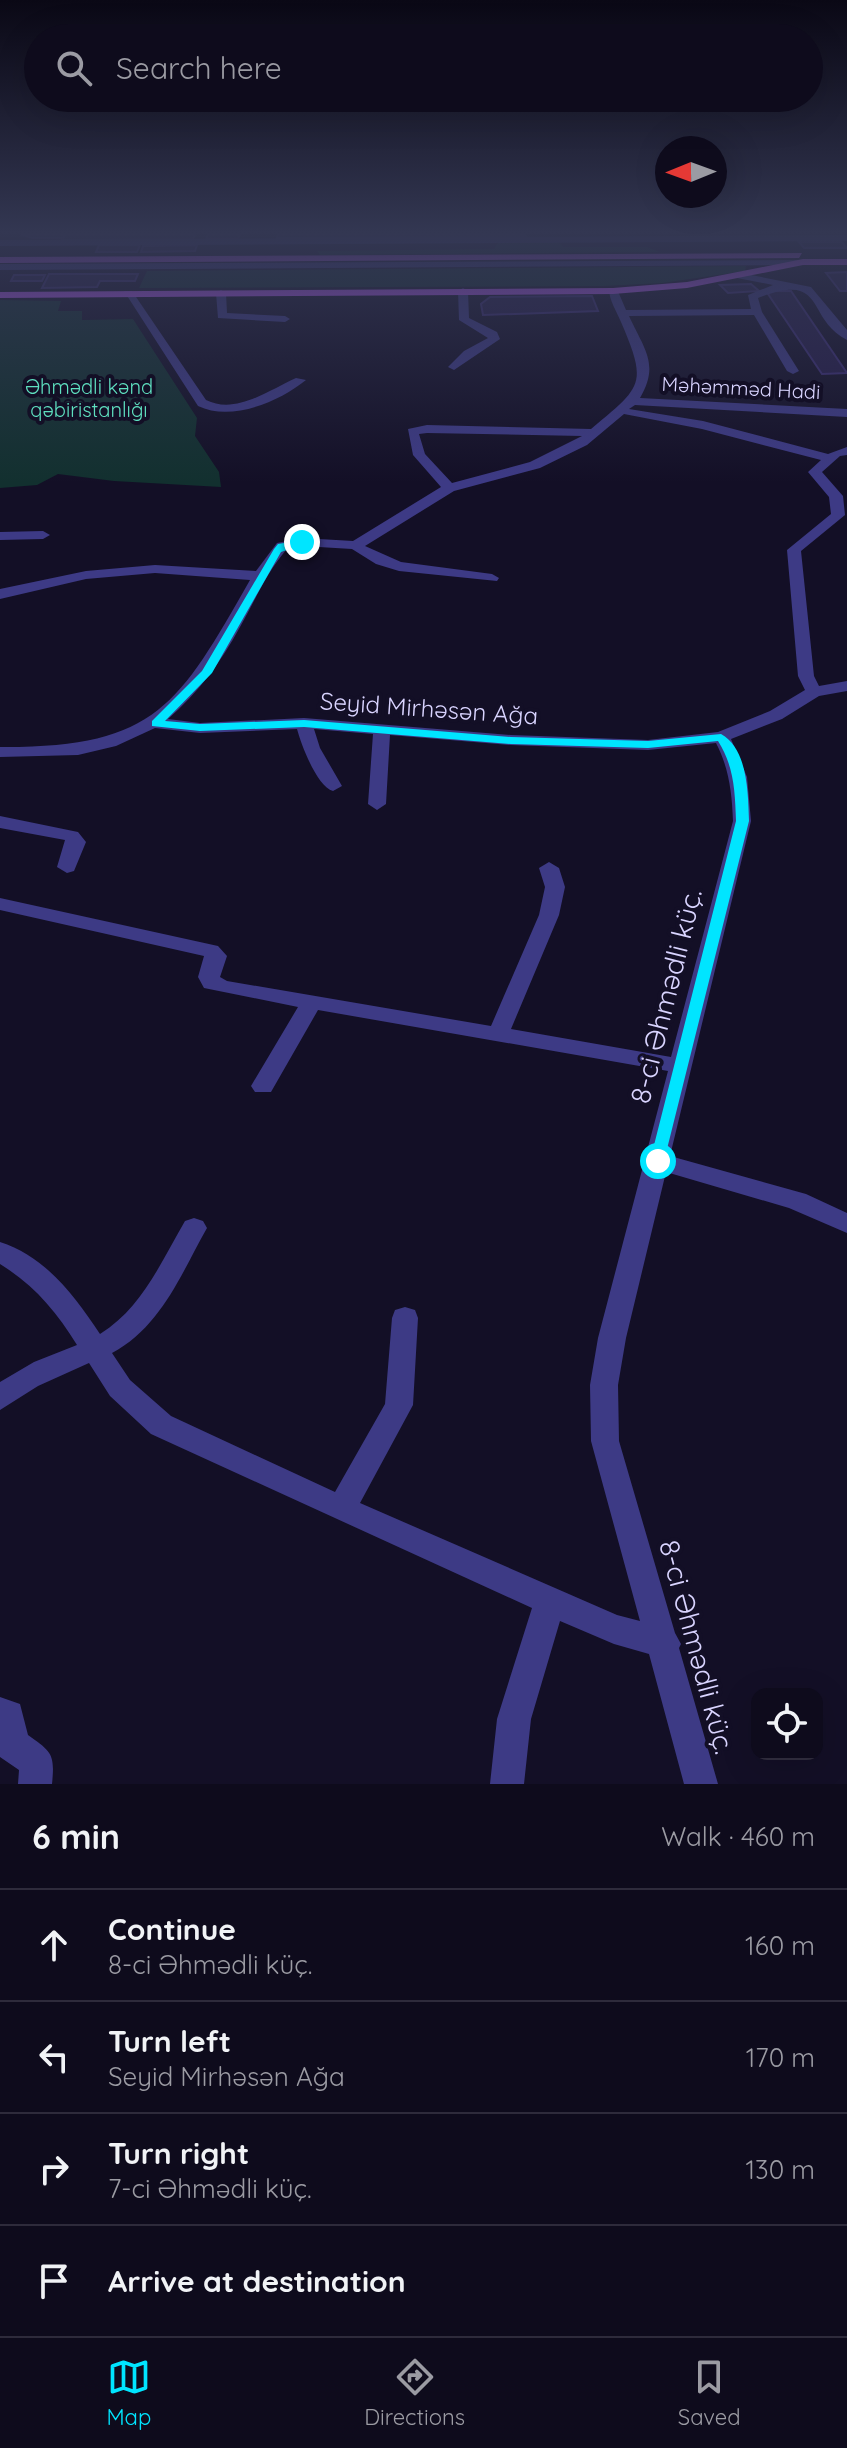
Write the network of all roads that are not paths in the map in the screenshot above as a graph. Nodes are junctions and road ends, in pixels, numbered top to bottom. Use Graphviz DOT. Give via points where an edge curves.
graph roads {
  1 [pos="144,317"];
  2 [pos="248,317"];
  3 [pos="464,317"];
  4 [pos="623,317"];
  5 [pos="760,317"];
  6 [pos="832,317"];
  7 [pos="285,319"];
  8 [pos="847,337"];
  9 [pos="454,367"];
  10 [pos="793,371"];
  11 [pos="300,380"];
  12 [pos="626,406"];
  13 [pos="847,413"];
  14 [pos="594,433"];
  15 [pos="847,451"];
  16 [pos="830,458"];
  17 [pos="449,488"];
  18 [pos="43,535"];
  19 [pos="0,536"];
  20 [pos="356,545"];
  21 [pos="262,576"];
  22 [pos="492,578"];
  23 [pos="0,594"];
  24 [pos="847,686"];
  25 [pos="814,692"];
  26 [pos="156,723"];
  27 [pos="304,723"];
  28 [pos="382,730"];
  29 [pos="721,737"];
  30 [pos="0,752"];
  31 [pos="333,786"];
  32 [pos="377,804"];
  33 [pos="0,822"];
  34 [pos="67,867"];
  35 [pos="549,868"];
  36 [pos="0,904"];
  37 [pos="312,1002"];
  38 [pos="498,1034"];
  39 [pos="682,1066"];
  40 [pos="263,1086"];
  41 [pos="658,1161"];
  42 [pos="847,1224"];
  43 [pos="194,1228"];
  44 [pos="0,1252"];
  45 [pos="405,1318"];
  46 [pos="93,1348"];
  47 [pos="0,1398"];
  48 [pos="341,1509"];
  49 [pos="550,1601"];
  50 [pos="665,1644"];
  51 [pos="0,1713"];
  52 [pos="35,1784"];
  53 [pos="507,1784"];
  54 [pos="701,1784"];
  1 -- 11 [label="street" via="210,409 232,409"];
  2 -- 7 [label="street"];
  3 -- 9 [label="street" via="494,339"];
  4 -- 12 [label="street" via="643,360 645,379"];
  5 -- 10 [label="street"];
  6 -- 8 [label="street"];
  12 -- 13 [label="street, Məhəmməd Hadi"];
  12 -- 14 [label="street"];
  12 -- 16 [label="street"];
  14 -- 17 [label="street" via="535,465"];
  14 -- 17 [label="street" via="412,432 419,455"];
  15 -- 16 [label="street"];
  16 -- 25 [label="street" via="815,472 836,496 838,515 794,550 806,676"];
  17 -- 20 [label="street"];
  18 -- 19 [label="street"];
  20 -- 21 [label="street" via="282,546"];
  20 -- 22 [label="street" via="363,555 412,568"];
  21 -- 23 [label="street" via="155,569 86,575"];
  21 -- 26 [label="street" via="206,673"];
  24 -- 25 [label="street, Seyid Mirhəsən Ağa"];
  25 -- 29 [label="street, Seyid Mirhəsən Ağa" via="776,715"];
  26 -- 27 [label="street, Seyid Mirhəsən Ağa" via="200,728"];
  26 -- 30 [label="street, Seyid Mirhəsən Ağa" via="84,746"];
  27 -- 28 [label="street, Seyid Mirhəsən Ağa"];
  27 -- 31 [label="street" via="311,748"];
  28 -- 29 [label="street, Seyid Mirhəsən Ağa" via="619,744"];
  28 -- 32 [label="street"];
  29 -- 39 [label="street, 8-ci Əhmədli küç." via="741,783 742,821"];
  33 -- 34 [label="street" via="71,836 76,842"];
  35 -- 38 [label="street" via="555,887 549,915"];
  36 -- 37 [label="street" via="211,951 216,956 212,983"];
  37 -- 38 [label="street"];
  37 -- 40 [label="street"];
  38 -- 39 [label="street"];
  39 -- 41 [label="street, 8-ci Əhmədli küç."];
  41 -- 42 [label="street" via="797,1201"];
  41 -- 50 [label="street, 8-ci Əhmədli küç." via="604,1385 605,1441"];
  43 -- 46 [label="street" via="145,1314 119,1336"];
  44 -- 46 [label="street" via="36,1273 68,1308"];
  45 -- 48 [label="street" via="399,1405"];
  46 -- 47 [label="street" via="53,1363"];
  46 -- 48 [label="street" via="120,1388 161,1425"];
  48 -- 49 [label="street"];
  49 -- 50 [label="street"];
  49 -- 53 [label="street" via="514,1719"];
  50 -- 54 [label="street, 8-ci Əhmədli küç."];
  51 -- 52 [label="street" via="8,1716 12,1745 37,1762"];
}
